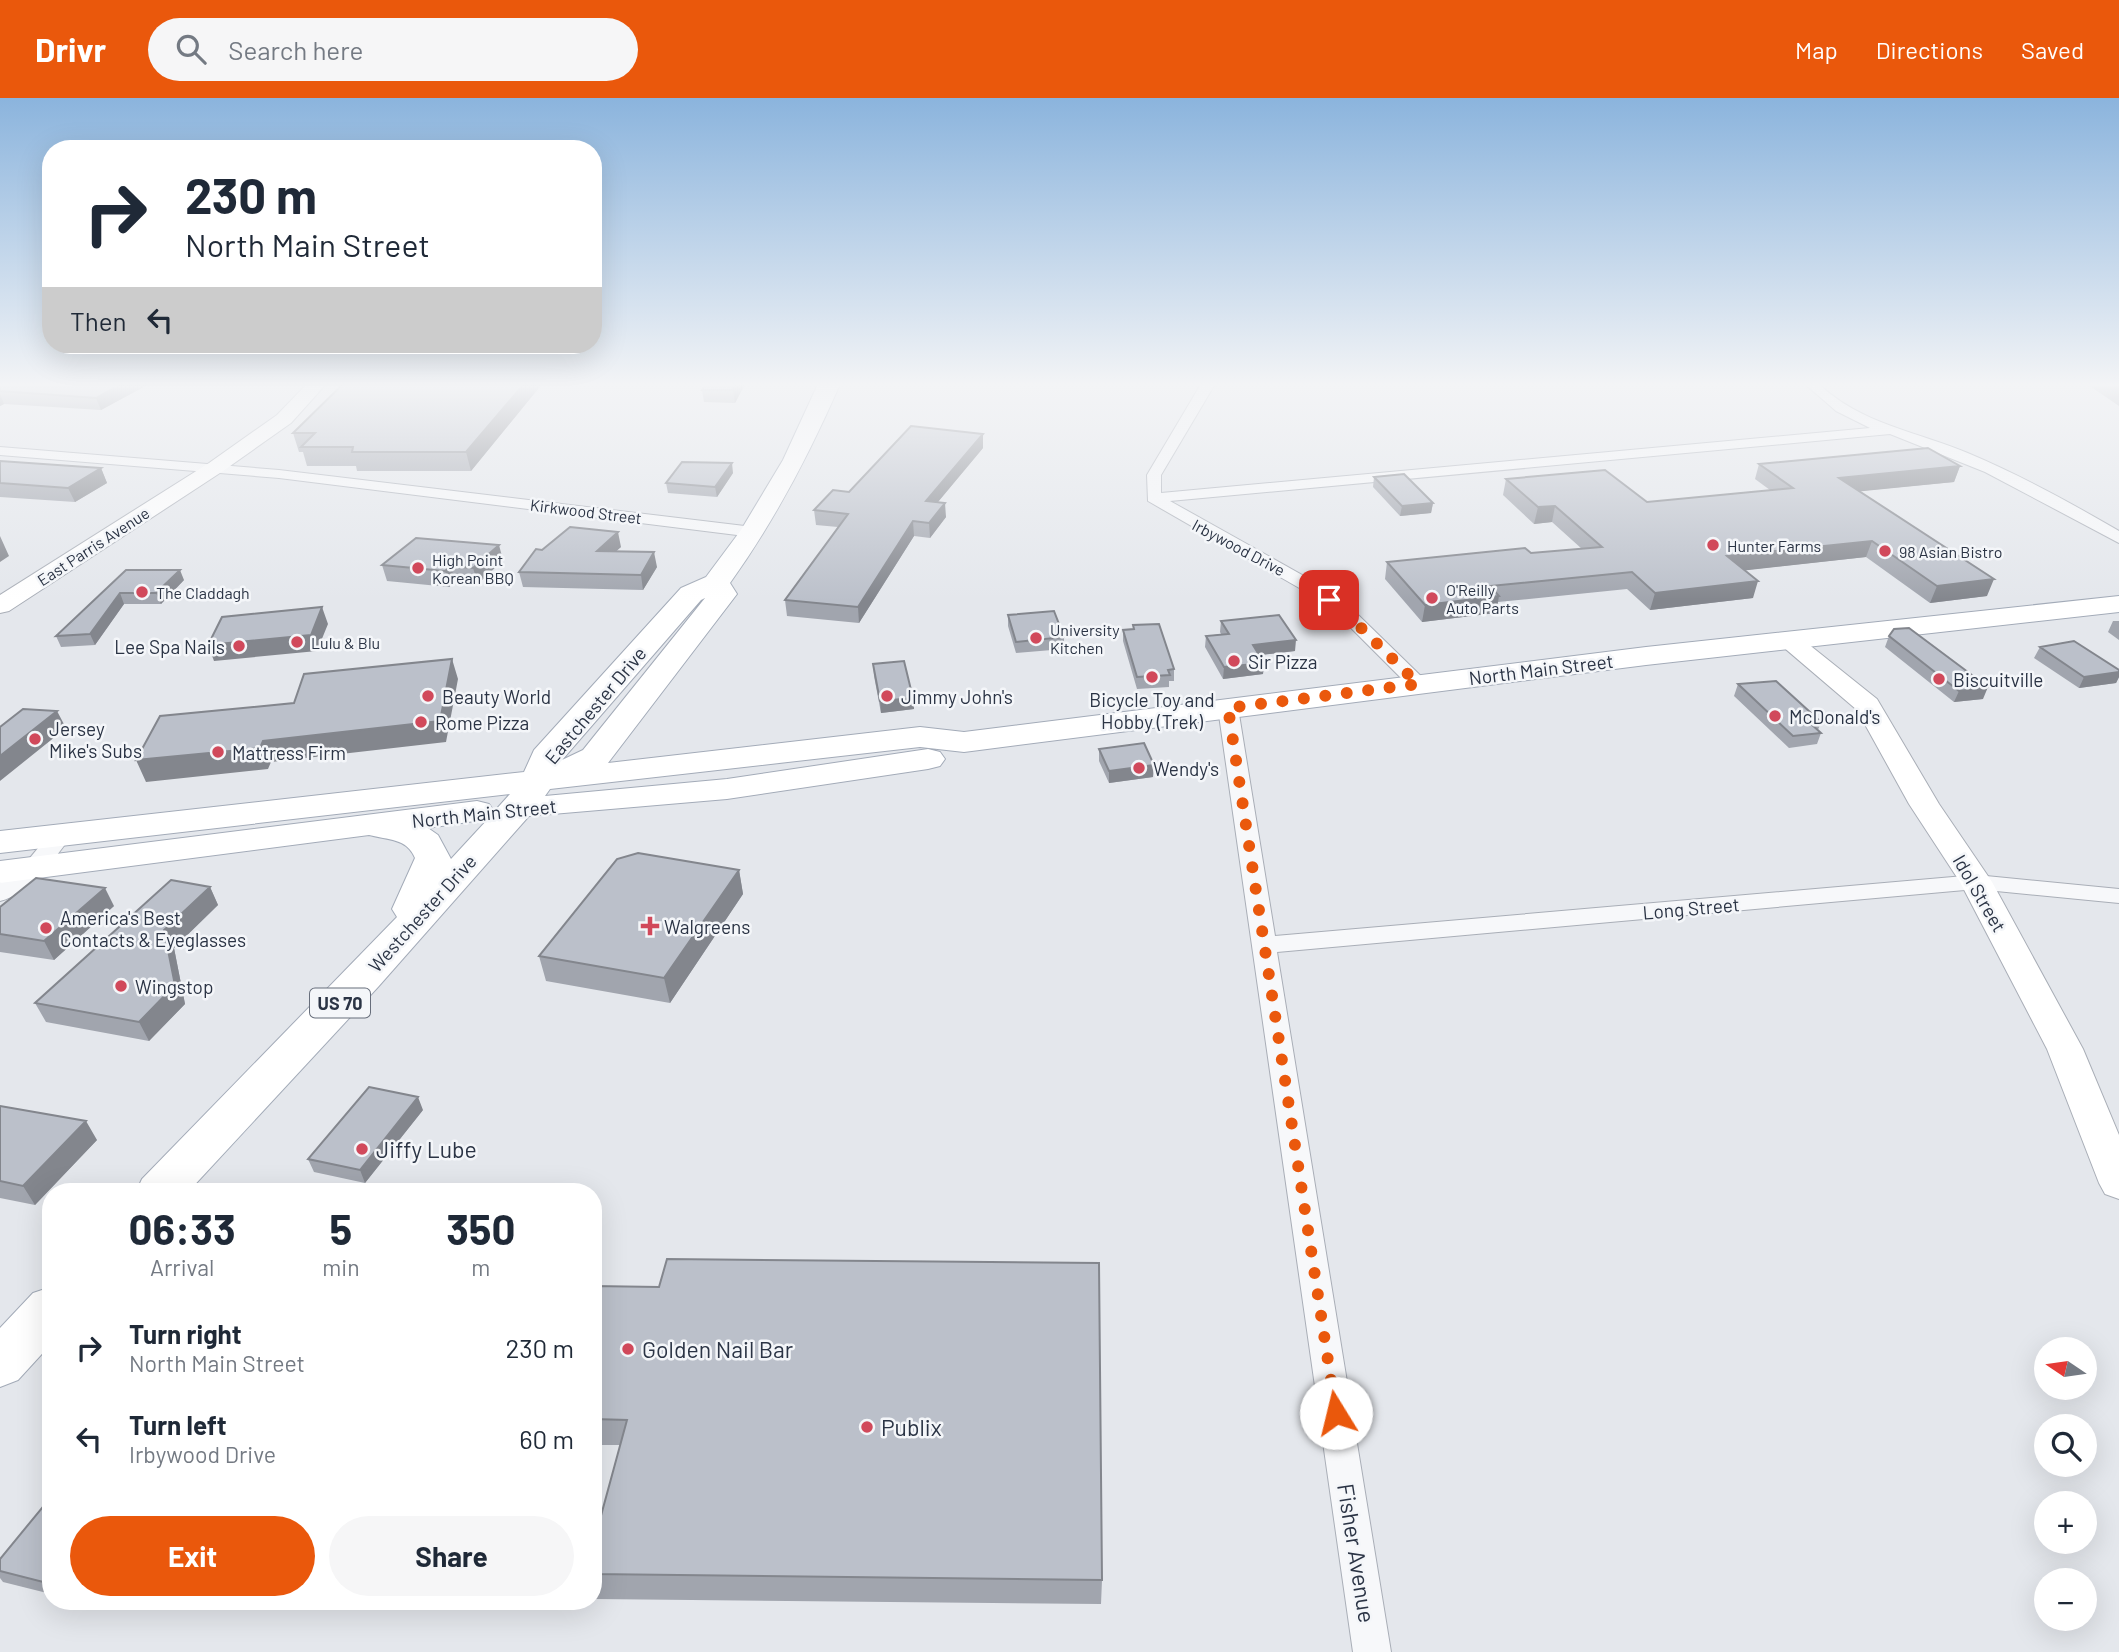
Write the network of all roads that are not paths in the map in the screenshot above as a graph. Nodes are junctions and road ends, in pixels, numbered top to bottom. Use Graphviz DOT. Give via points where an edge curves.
graph roads {
  1 [pos="75,457"];
  2 [pos="231,457"];
  3 [pos="797,457"];
  4 [pos="1165,457"];
  5 [pos="1603,457"];
  6 [pos="1962,457"];
  7 [pos="216,467"];
  8 [pos="1153,498"];
  9 [pos="753,532"];
  10 [pos="2119,538"];
  11 [pos="716,583"];
  12 [pos="2119,604"];
  13 [pos="0,606"];
  14 [pos="1788,640"];
  15 [pos="655,682"];
  16 [pos="1418,684"];
  17 [pos="1228,708"];
  18 [pos="964,742"];
  19 [pos="714,761"];
  20 [pos="526,796"];
  21 [pos="353,827"];
  22 [pos="60,836"];
  23 [pos="0,842"];
  24 [pos="16,870"];
  25 [pos="1976,882"];
  26 [pos="0,894"];
  27 [pos="2119,896"];
  28 [pos="1264,945"];
  29 [pos="364,978"];
  30 [pos="168,1183"];
  31 [pos="2119,1183"];
  32 [pos="42,1318"];
  33 [pos="0,1364"];
  34 [pos="1372,1652"];
  1 -- 7 [label="street, Kirkwood Street"];
  2 -- 7 [label="street, East Parris Avenue"];
  3 -- 9 [label="main road, Eastchester Drive / US 70"];
  4 -- 8 [label="street" via="1154,475"];
  5 -- 8 [label="street"];
  6 -- 10 [label="street"];
  7 -- 9 [label="street, Kirkwood Street"];
  7 -- 13 [label="street, East Parris Avenue"];
  8 -- 16 [label="street, Irbywood Drive" via="1314,589 1344,611"];
  9 -- 11 [label="main road, Eastchester Drive / US 70"];
  11 -- 15 [label="main road, Eastchester Drive / US 70" via="723,594"];
  11 -- 20 [label="main road, Eastchester Drive / US 70" via="691,594 649,641 546,757"];
  12 -- 14 [label="main road, North Main Street"];
  14 -- 16 [label="main road, North Main Street"];
  14 -- 25 [label="street, Idol Street" via="1867,705"];
  15 -- 19 [label="main road" via="658,690 629,726 632,735 657,753"];
  15 -- 20 [label="main road, Eastchester Drive / US 70" via="595,757"];
  16 -- 17 [label="main road, North Main Street"];
  17 -- 18 [label="main road, North Main Street"];
  17 -- 28 [label="street, Fisher Avenue"];
  18 -- 19 [label="main road, North Main Street" via="920,737"];
  18 -- 20 [label="main road, North Main Street" via="922,762 655,798"];
  19 -- 20 [label="main road, North Main Street"];
  20 -- 21 [label="main road, North Main Street"];
  20 -- 22 [label="main road, North Main Street" via="382,797"];
  20 -- 29 [label="main road, Westchester Drive / US 70"];
  21 -- 24 [label="main road, North Main Street"];
  21 -- 29 [label="main road" via="416,835 428,842 433,858 413,905"];
  22 -- 23 [label="main road, North Main Street"];
  22 -- 24 [label="street"];
  24 -- 26 [label="street"];
  25 -- 27 [label="street, Long Street"];
  25 -- 28 [label="street, Long Street"];
  25 -- 31 [label="street, Idol Street" via="2065,1049"];
  28 -- 34 [label="street, Fisher Avenue"];
  29 -- 30 [label="main road, Westchester Drive / US 70"];
  32 -- 33 [label="main road"];
}
